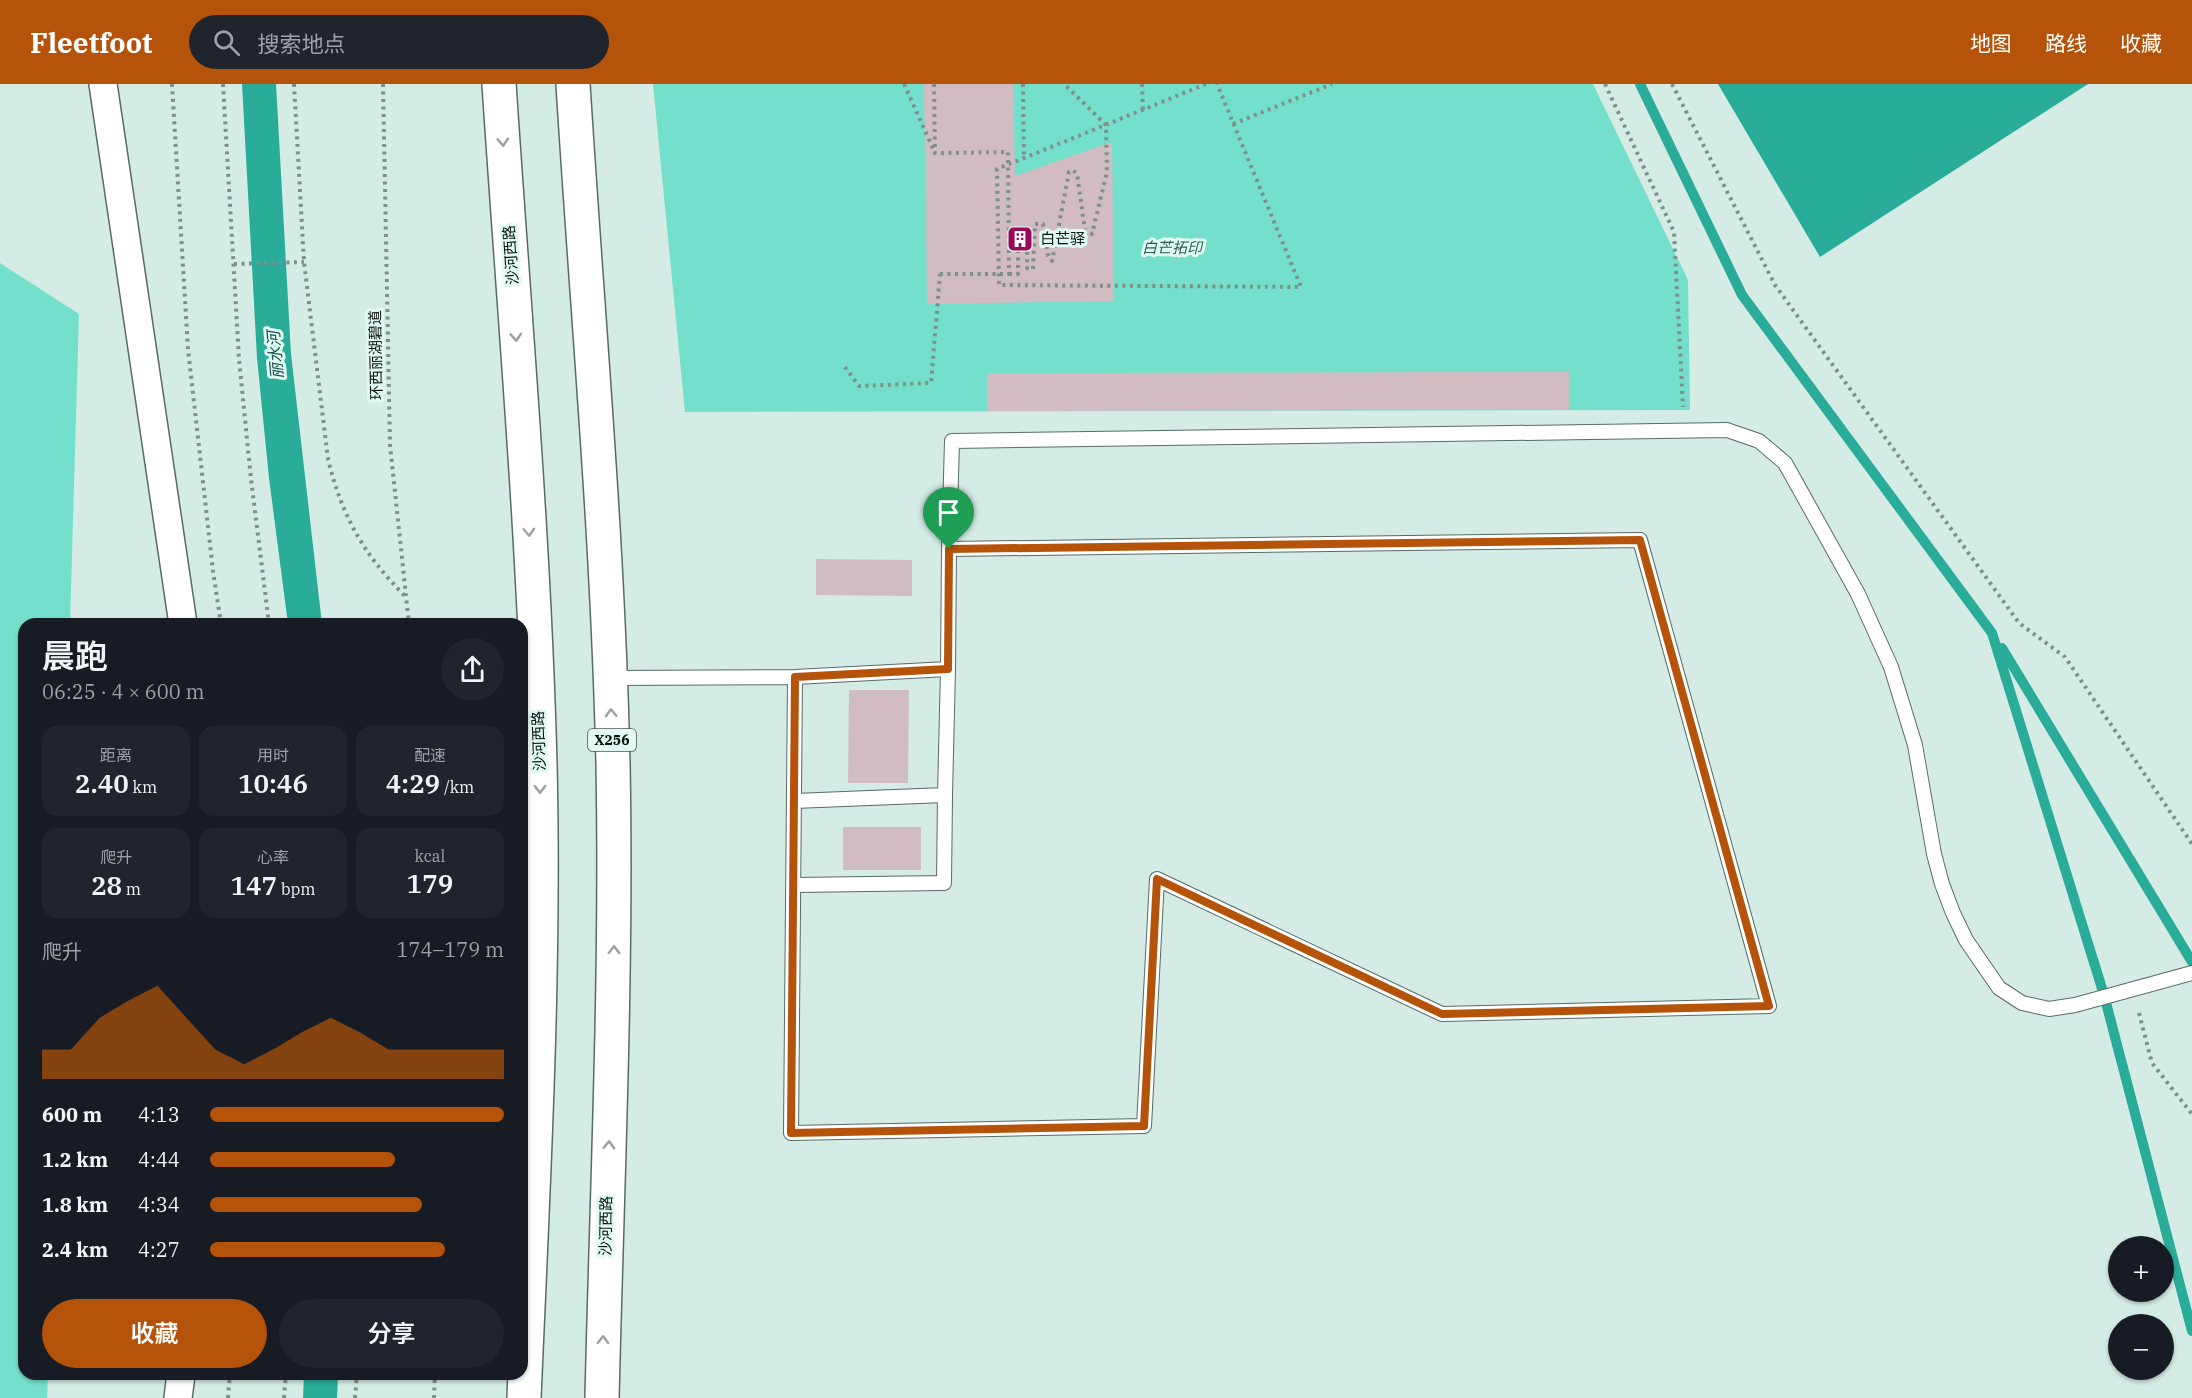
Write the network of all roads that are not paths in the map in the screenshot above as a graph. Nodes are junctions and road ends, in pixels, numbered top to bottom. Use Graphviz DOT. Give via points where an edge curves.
graph roads {
  1 [pos="103,84"];
  2 [pos="499,84"];
  3 [pos="573,84"];
  4 [pos="949,549"];
  5 [pos="182,618"];
  6 [pos="948,669"];
  7 [pos="795,677"];
  8 [pos="609,678"];
  9 [pos="945,795"];
  10 [pos="794,801"];
  11 [pos="794,885"];
  12 [pos="2190,973"];
  13 [pos="528,1301"];
  14 [pos="180,1380"];
  15 [pos="525,1380"];
  16 [pos="178,1398"];
  17 [pos="524,1398"];
  18 [pos="602,1398"];
  1 -- 5 [label="street"];
  2 -- 13 [label="main road, 沙河西路, one-way" via="540,762 540,1009"];
  3 -- 8 [label="main road, 沙河西路 / X256"];
  4 -- 6 [label="lane"];
  4 -- 11 [label="lane" via="1640,540 1769,1006 1442,1014 1157,879 1144,1126 791,1133"];
  4 -- 12 [label="lane" via="952,441 1727,430 1759,441 1785,463 1858,594 1891,667 1915,745 1942,884 1966,940 1999,988 2022,1003 2049,1008 2075,1005"];
  6 -- 7 [label="lane"];
  6 -- 9 [label="lane"];
  7 -- 8 [label="lane"];
  7 -- 10 [label="lane"];
  18 -- 8 [label="main road, 沙河西路 / X256, one-way" via="613,988"];
  9 -- 10 [label="lane"];
  9 -- 11 [label="lane" via="944,883"];
  10 -- 11 [label="lane"];
  14 -- 16 [label="street"];
  15 -- 17 [label="main road, 沙河西路, one-way"];
}
